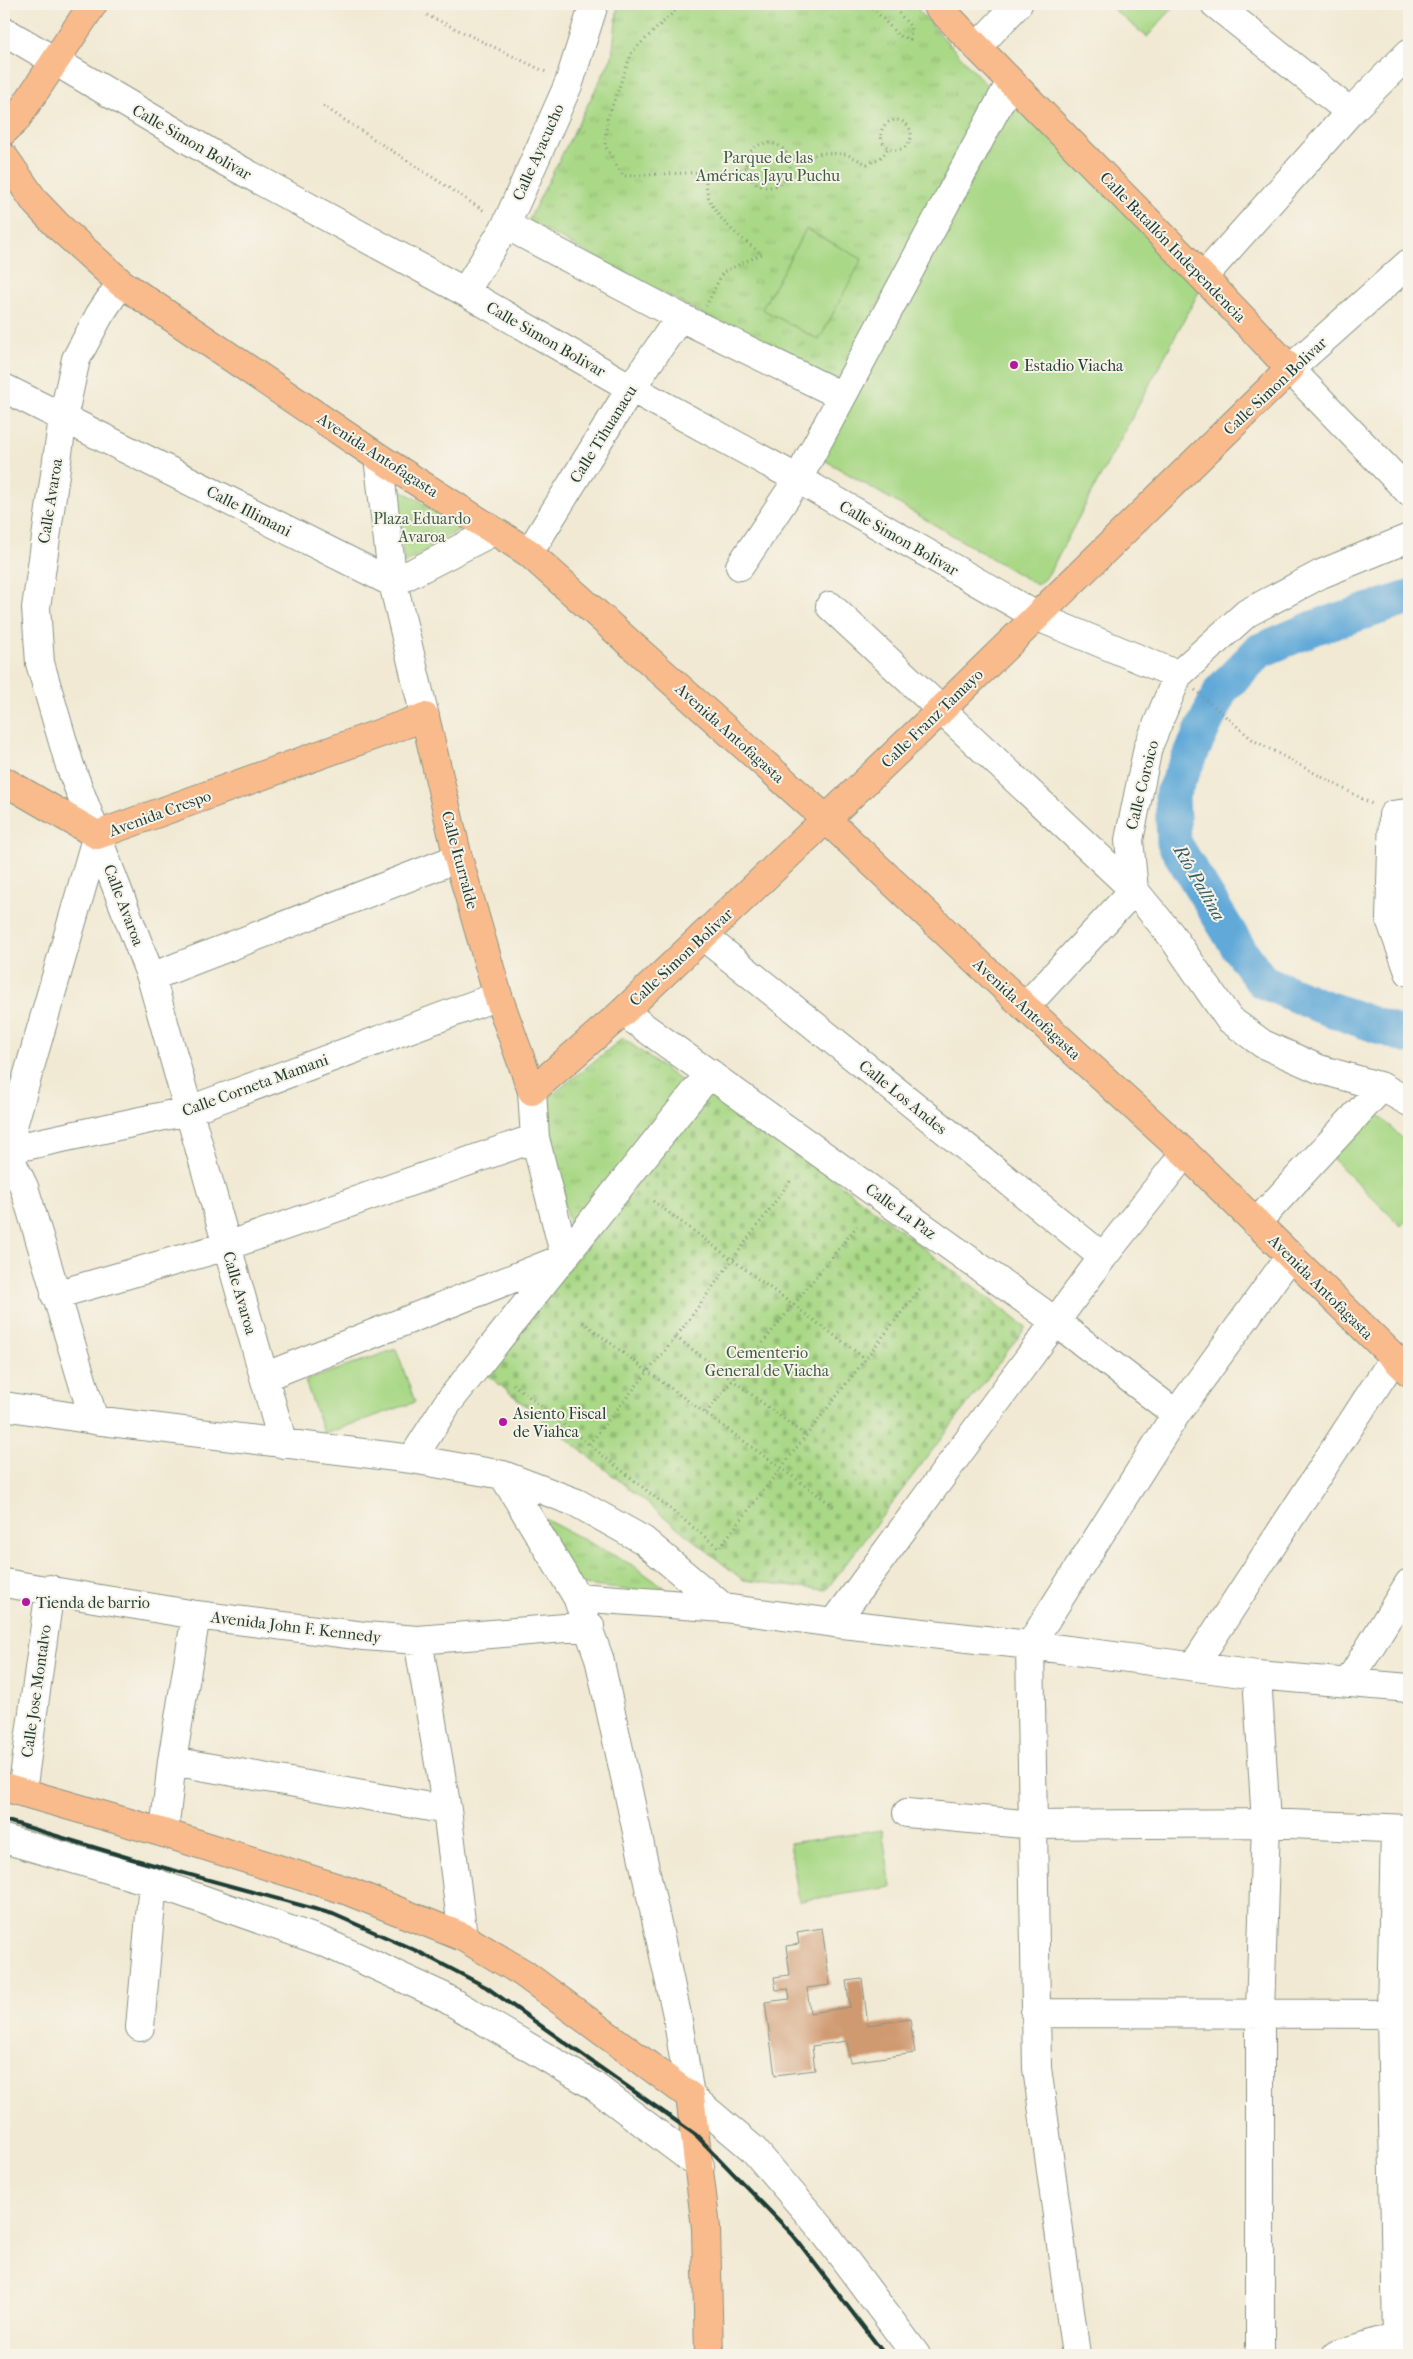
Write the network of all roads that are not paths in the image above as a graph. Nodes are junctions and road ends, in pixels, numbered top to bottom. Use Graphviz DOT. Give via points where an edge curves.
graph roads {
  1 [pos="93,4"];
  2 [pos="594,4"];
  3 [pos="936,4"];
  4 [pos="1018,4"];
  5 [pos="1215,4"];
  6 [pos="4,32"];
  7 [pos="977,47"];
  8 [pos="1409,52"];
  9 [pos="54,61"];
  10 [pos="1010,83"];
  11 [pos="1350,112"];
  12 [pos="4,131"];
  13 [pos="4,157"];
  14 [pos="506,225"];
  15 [pos="1409,264"];
  16 [pos="1204,276"];
  17 [pos="121,283"];
  18 [pos="465,292"];
  19 [pos="688,321"];
  20 [pos="1290,369"];
  21 [pos="4,388"];
  22 [pos="631,388"];
  23 [pos="842,396"];
  24 [pos="63,418"];
  25 [pos="378,457"];
  26 [pos="798,479"];
  27 [pos="1409,492"];
  28 [pos="494,531"];
  29 [pos="1409,538"];
  30 [pos="529,553"];
  31 [pos="740,566"];
  32 [pos="393,583"];
  33 [pos="830,606"];
  34 [pos="1038,618"];
  35 [pos="1186,683"];
  36 [pos="942,709"];
  37 [pos="425,717"];
  38 [pos="4,780"];
  39 [pos="1401,814"];
  40 [pos="826,819"];
  41 [pos="97,835"];
  42 [pos="458,858"];
  43 [pos="1134,890"];
  44 [pos="704,936"];
  45 [pos="1409,972"];
  46 [pos="151,977"];
  47 [pos="498,996"];
  48 [pos="1025,1008"];
  49 [pos="623,1012"];
  50 [pos="710,1073"];
  51 [pos="1382,1087"];
  52 [pos="532,1092"];
  53 [pos="1409,1102"];
  54 [pos="187,1111"];
  55 [pos="535,1138"];
  56 [pos="1185,1153"];
  57 [pos="5,1154"];
  58 [pos="1256,1223"];
  59 [pos="227,1246"];
  60 [pos="1291,1255"];
  61 [pos="566,1257"];
  62 [pos="1102,1257"];
  63 [pos="55,1295"];
  64 [pos="1056,1322"];
  65 [pos="1402,1365"];
  66 [pos="264,1377"];
  67 [pos="4,1406"];
  68 [pos="1176,1414"];
  69 [pos="94,1420"];
  70 [pos="283,1444"];
  71 [pos="412,1459"];
  72 [pos="503,1475"];
  73 [pos="4,1583"];
  74 [pos="1409,1583"];
  75 [pos="50,1589"];
  76 [pos="577,1597"];
  77 [pos="724,1608"];
  78 [pos="196,1615"];
  79 [pos="834,1623"];
  80 [pos="590,1626"];
  81 [pos="418,1640"];
  82 [pos="1030,1645"];
  83 [pos="1194,1667"];
  84 [pos="1257,1675"];
  85 [pos="1348,1683"];
  86 [pos="1409,1688"];
  87 [pos="172,1761"];
  88 [pos="13,1790"];
  89 [pos="447,1810"];
  90 [pos="907,1813"];
  91 [pos="1266,1823"];
  92 [pos="1032,1825"];
  93 [pos="1402,1829"];
  94 [pos="164,1834"];
  95 [pos="4,1839"];
  96 [pos="153,1882"];
  97 [pos="463,1937"];
  98 [pos="1035,2013"];
  99 [pos="1260,2013"];
  100 [pos="1400,2014"];
  101 [pos="140,2027"];
  102 [pos="690,2096"];
  103 [pos="700,2166"];
  104 [pos="1403,2336"];
  105 [pos="709,2355"];
  106 [pos="916,2355"];
  107 [pos="1076,2355"];
  108 [pos="1260,2355"];
  109 [pos="1336,2355"];
  1 -- 9 [label="main road"];
  2 -- 14 [label="street, Calle Ayacucho" via="568,83"];
  3 -- 7 [label="main road, Calle Batallón Independencia"];
  4 -- 7 [label="street"];
  5 -- 11 [label="street"];
  6 -- 9 [label="street, Calle Simon Bolivar"];
  7 -- 10 [label="main road, Calle Batallón Independencia"];
  8 -- 11 [label="street"];
  9 -- 12 [label="main road" via="15,121"];
  9 -- 18 [label="street, Calle Simon Bolivar" via="226,162"];
  10 -- 16 [label="main road, Calle Batallón Independencia"];
  10 -- 23 [label="street"];
  11 -- 16 [label="street"];
  13 -- 17 [label="main road, Avenida Antofagasta" via="36,203"];
  14 -- 18 [label="street, Calle Ayacucho"];
  14 -- 19 [label="street"];
  15 -- 20 [label="street, Calle Simon Bolivar"];
  16 -- 20 [label="main road, Calle Batallón Independencia"];
  17 -- 24 [label="street, Calle Avaroa" via="76,359"];
  17 -- 25 [label="main road, Avenida Antofagasta"];
  18 -- 22 [label="street, Calle Simon Bolivar"];
  19 -- 22 [label="street, Calle Tihuanacu"];
  19 -- 23 [label="street"];
  20 -- 27 [label="street, Calle Batallón Independencia"];
  20 -- 34 [label="main road, Calle Simon Bolivar"];
  21 -- 24 [label="street, Calle Illimani"];
  22 -- 26 [label="street, Calle Simon Bolivar"];
  22 -- 30 [label="street, Calle Tihuanacu"];
  23 -- 26 [label="street"];
  24 -- 32 [label="street, Calle Illimani"];
  24 -- 41 [label="street, Calle Avaroa" via="36,608 39,654 70,766"];
  25 -- 28 [label="main road, Avenida Antofagasta"];
  25 -- 32 [label="street, Calle Iturralde"];
  26 -- 31 [label="street"];
  26 -- 34 [label="street, Calle Simon Bolivar"];
  28 -- 30 [label="main road, Avenida Antofagasta"];
  28 -- 32 [label="street"];
  29 -- 35 [label="street, Calle Coroico" via="1321,574 1247,613"];
  30 -- 40 [label="main road, Avenida Antofagasta"];
  32 -- 37 [label="street, Calle Iturralde"];
  33 -- 36 [label="street"];
  34 -- 35 [label="street, Calle Simon Bolivar"];
  34 -- 36 [label="main road, Calle Franz Tamayo"];
  35 -- 43 [label="street, Calle Coroico" via="1148,747 1129,840"];
  36 -- 40 [label="main road, Calle Franz Tamayo"];
  36 -- 43 [label="street"];
  37 -- 41 [label="main road, Avenida Crespo"];
  37 -- 42 [label="main road, Calle Iturralde"];
  38 -- 41 [label="main road"];
  39 -- 45 [label="street" via="1390,919"];
  40 -- 44 [label="main road, Calle Simon Bolivar"];
  40 -- 48 [label="main road, Avenida Antofagasta"];
  41 -- 46 [label="street, Calle Avaroa"];
  41 -- 57 [label="street, Avenida Crespo"];
  42 -- 46 [label="street"];
  42 -- 47 [label="main road, Calle Iturralde"];
  43 -- 48 [label="street"];
  43 -- 51 [label="street" via="1171,935 1229,1019 1263,1044 1319,1069"];
  44 -- 49 [label="main road, Calle Simon Bolivar"];
  44 -- 62 [label="street, Calle Los Andes"];
  46 -- 54 [label="street, Calle Avaroa"];
  47 -- 52 [label="main road, Calle Iturralde"];
  47 -- 54 [label="street, Calle Corneta Mamani"];
  48 -- 56 [label="main road, Avenida Antofagasta"];
  49 -- 50 [label="street, Calle La Paz"];
  49 -- 52 [label="main road, Calle Simon Bolivar"];
  50 -- 61 [label="street"];
  50 -- 64 [label="street, Calle La Paz"];
  51 -- 53 [label="street"];
  51 -- 58 [label="street"];
  52 -- 55 [label="street, Calle Iturralde"];
  54 -- 57 [label="street, Calle Corneta Mamani"];
  54 -- 59 [label="street, Calle Avaroa"];
  55 -- 59 [label="street"];
  55 -- 61 [label="street, Calle Iturralde"];
  56 -- 58 [label="main road, Avenida Antofagasta"];
  56 -- 62 [label="street"];
  57 -- 63 [label="street" via="24,1187"];
  58 -- 60 [label="main road, Avenida Antofagasta"];
  59 -- 63 [label="street"];
  59 -- 66 [label="street, Calle Avaroa"];
  60 -- 65 [label="main road, Avenida Antofagasta"];
  60 -- 68 [label="street"];
  61 -- 66 [label="street"];
  61 -- 71 [label="street" via="448,1404"];
  62 -- 64 [label="street"];
  63 -- 69 [label="street"];
  64 -- 68 [label="street, Calle La Paz"];
  64 -- 79 [label="street"];
  65 -- 83 [label="street"];
  66 -- 70 [label="street, Calle Avaroa"];
  67 -- 69 [label="street"];
  68 -- 82 [label="street"];
  69 -- 70 [label="street"];
  70 -- 71 [label="street"];
  71 -- 72 [label="street"];
  72 -- 76 [label="street"];
  72 -- 77 [label="street" via="577,1503 643,1540"];
  73 -- 75 [label="street, Avenida John F. Kennedy"];
  74 -- 85 [label="street"];
  75 -- 78 [label="street, Avenida John F. Kennedy"];
  75 -- 88 [label="street, Calle Jose Montalvo"];
  76 -- 77 [label="street"];
  76 -- 80 [label="street"];
  77 -- 79 [label="street"];
  78 -- 81 [label="street, Avenida John F. Kennedy"];
  78 -- 87 [label="street"];
  79 -- 82 [label="street"];
  80 -- 81 [label="street, Avenida John F. Kennedy"];
  80 -- 102 [label="street" via="677,2015"];
  81 -- 89 [label="street"];
  82 -- 83 [label="street"];
  82 -- 92 [label="street"];
  83 -- 84 [label="street"];
  84 -- 85 [label="street"];
  84 -- 91 [label="street"];
  85 -- 86 [label="street"];
  87 -- 89 [label="street"];
  87 -- 94 [label="street"];
  88 -- 94 [label="main road"];
  89 -- 97 [label="street"];
  90 -- 92 [label="street"];
  91 -- 92 [label="street"];
  91 -- 93 [label="street"];
  91 -- 99 [label="street"];
  92 -- 98 [label="street"];
  93 -- 100 [label="street"];
  94 -- 97 [label="main road" via="348,1891"];
  95 -- 96 [label="street"];
  96 -- 101 [label="street"];
  96 -- 103 [label="street" via="324,1942 442,1996 593,2085"];
  97 -- 102 [label="main road" via="523,1973"];
  98 -- 99 [label="street"];
  98 -- 107 [label="street" via="1037,2068"];
  99 -- 100 [label="street"];
  99 -- 108 [label="street"];
  100 -- 104 [label="street"];
  102 -- 103 [label="main road"];
  102 -- 106 [label="street" via="759,2156 821,2228"];
  103 -- 105 [label="main road" via="706,2228"];
  104 -- 109 [label="street"];
}
